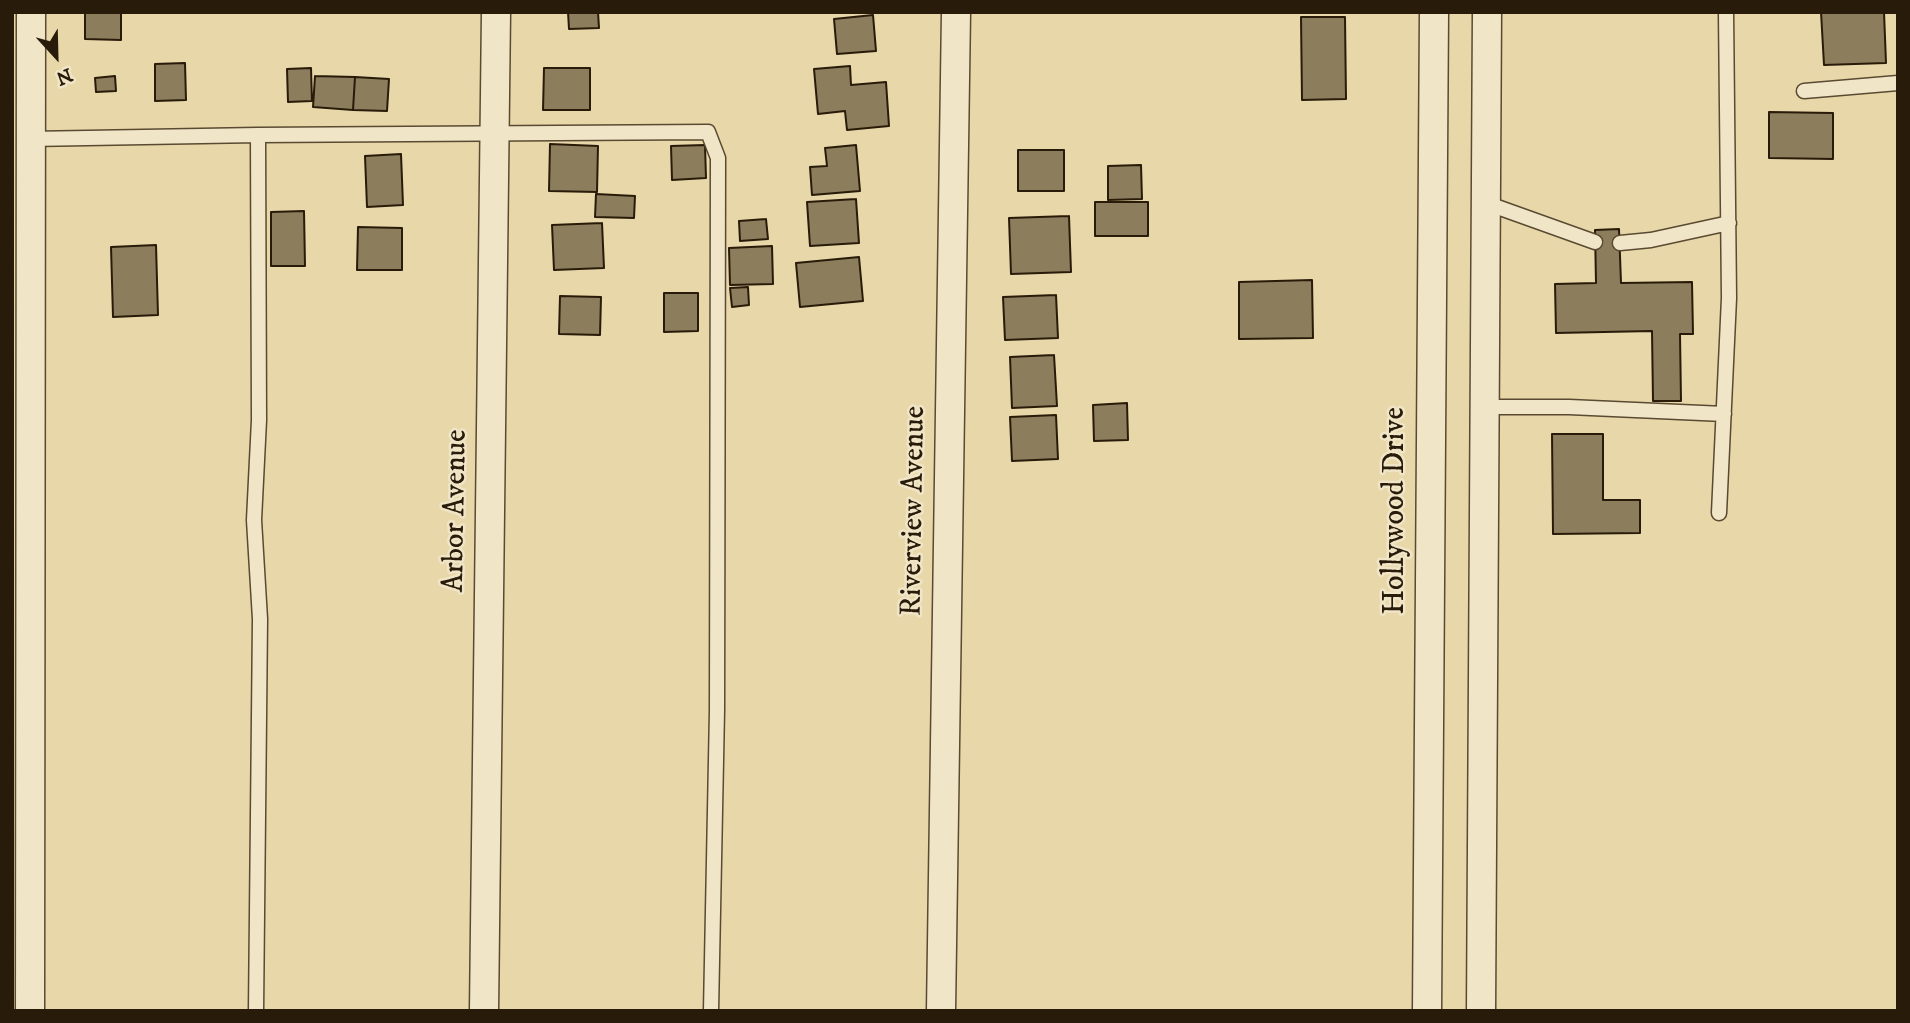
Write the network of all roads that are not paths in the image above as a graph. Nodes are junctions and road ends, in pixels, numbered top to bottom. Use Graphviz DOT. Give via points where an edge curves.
graph roads {
  1 [pos="30,12"];
  2 [pos="496,12"];
  3 [pos="956,12"];
  4 [pos="1434,12"];
  5 [pos="1487,12"];
  6 [pos="1726,12"];
  7 [pos="1898,83"];
  8 [pos="1804,91"];
  9 [pos="495,134"];
  10 [pos="258,135"];
  11 [pos="30,139"];
  12 [pos="1486,203"];
  13 [pos="1729,223"];
  14 [pos="1595,242"];
  15 [pos="1620,243"];
  16 [pos="21,405"];
  17 [pos="1485,407"];
  18 [pos="1724,414"];
  19 [pos="1719,513"];
  20 [pos="30,1011"];
  21 [pos="256,1011"];
  22 [pos="484,1011"];
  23 [pos="711,1011"];
  24 [pos="942,1011"];
  25 [pos="1427,1011"];
  26 [pos="1481,1011"];
  1 -- 11 [label="street"];
  2 -- 9 [label="street, Arbor Avenue"];
  3 -- 24 [label="street, Riverview Avenue"];
  4 -- 25 [label="street, Hollywood Drive"];
  5 -- 12 [label="street"];
  6 -- 13 [label="lane"];
  7 -- 8 [label="lane"];
  9 -- 10 [label="lane"];
  9 -- 22 [label="street, Arbor Avenue"];
  9 -- 23 [label="lane" via="708,132 715,143 719,462"];
  10 -- 11 [label="lane"];
  10 -- 21 [label="lane"];
  11 -- 16 [label="street"];
  12 -- 14 [label="lane"];
  12 -- 17 [label="street"];
  13 -- 15 [label="lane"];
  13 -- 18 [label="lane"];
  16 -- 20 [label="street"];
  17 -- 18 [label="lane"];
  17 -- 26 [label="street"];
  18 -- 19 [label="lane"];
}
